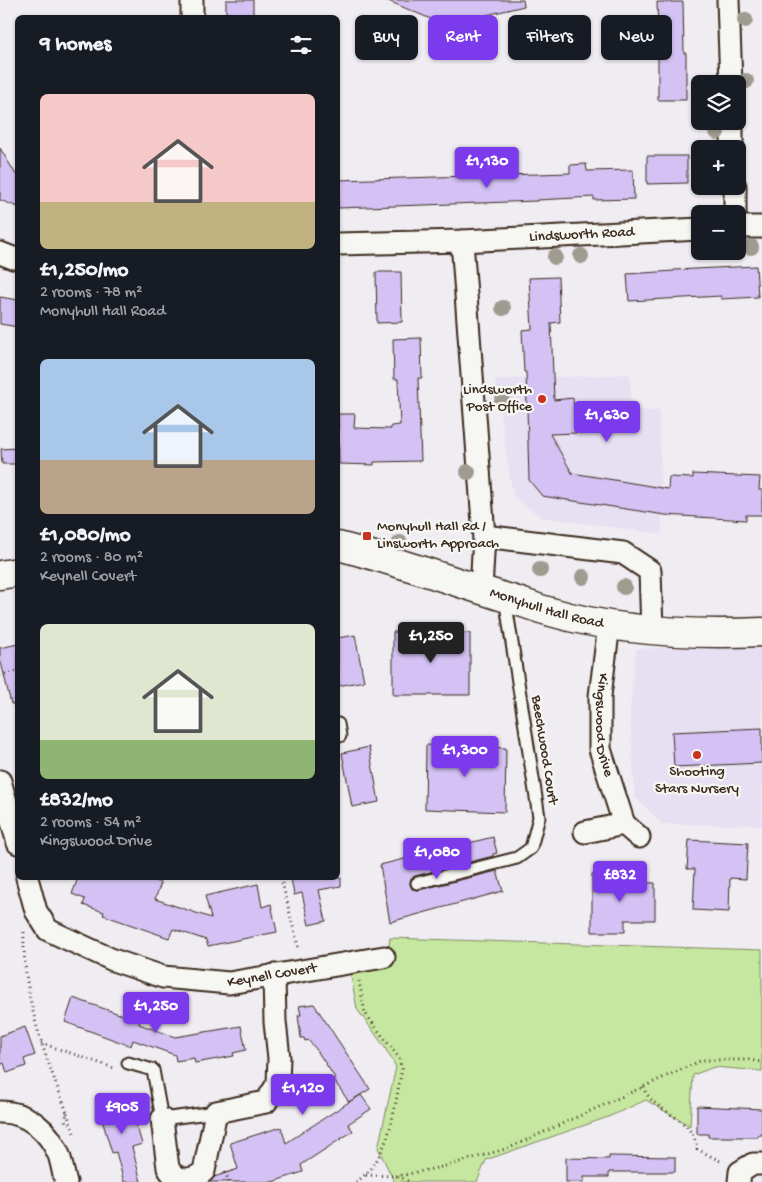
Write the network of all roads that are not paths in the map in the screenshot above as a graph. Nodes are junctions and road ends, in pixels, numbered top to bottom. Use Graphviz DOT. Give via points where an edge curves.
graph roads {
  1 [pos="192,0"];
  2 [pos="728,0"];
  3 [pos="192,15"];
  4 [pos="731,75"];
  5 [pos="762,226"];
  6 [pos="746,227"];
  7 [pos="691,229"];
  8 [pos="462,241"];
  9 [pos="340,244"];
  10 [pos="0,253"];
  11 [pos="15,258"];
  12 [pos="484,536"];
  13 [pos="340,547"];
  14 [pos="15,572"];
  15 [pos="0,575"];
  16 [pos="493,593"];
  17 [pos="609,624"];
  18 [pos="652,630"];
  19 [pos="762,632"];
  20 [pos="8,790"];
  21 [pos="15,827"];
  22 [pos="585,832"];
  23 [pos="27,880"];
  24 [pos="417,883"];
  25 [pos="384,957"];
  26 [pos="274,975"];
  27 [pos="128,1063"];
  28 [pos="0,1112"];
  29 [pos="216,1112"];
  30 [pos="162,1118"];
  31 [pos="762,1164"];
  32 [pos="740,1177"];
  33 [pos="66,1182"];
  1 -- 3 [label="street"];
  2 -- 4 [label="street"];
  5 -- 6 [label="street"];
  7 -- 8 [label="street, Lindsworth Road"];
  8 -- 9 [label="street, Lindsworth Road"];
  8 -- 12 [label="street"];
  10 -- 11 [label="street"];
  12 -- 16 [label="street"];
  12 -- 18 [label="street" via="623,553 650,571"];
  13 -- 16 [label="street, Monyhull Hall Road"];
  14 -- 15 [label="street"];
  16 -- 17 [label="street, Monyhull Hall Road" via="552,613"];
  16 -- 24 [label="lane, Beechwood Court" via="539,817 532,848 517,858"];
  17 -- 18 [label="street, Monyhull Hall Road"];
  17 -- 22 [label="street, Kingswood Drive" via="600,696 600,749 632,830"];
  18 -- 19 [label="street, Monyhull Hall Road" via="727,634"];
  20 -- 21 [label="street"];
  23 -- 26 [label="street, Keynell Covert" via="36,911 48,930 113,960 163,977 229,984"];
  25 -- 26 [label="street, Keynell Covert"];
  26 -- 29 [label="street" via="278,1084 266,1102"];
  27 -- 30 [label="lane" via="153,1070"];
  28 -- 33 [label="street" via="27,1118 45,1130 59,1155"];
  29 -- 30 [label="lane"];
  29 -- 30 [label="street" via="204,1170 200,1175 185,1179 178,1179 168,1168"];
  31 -- 32 [label="street" via="752,1164"];
}
